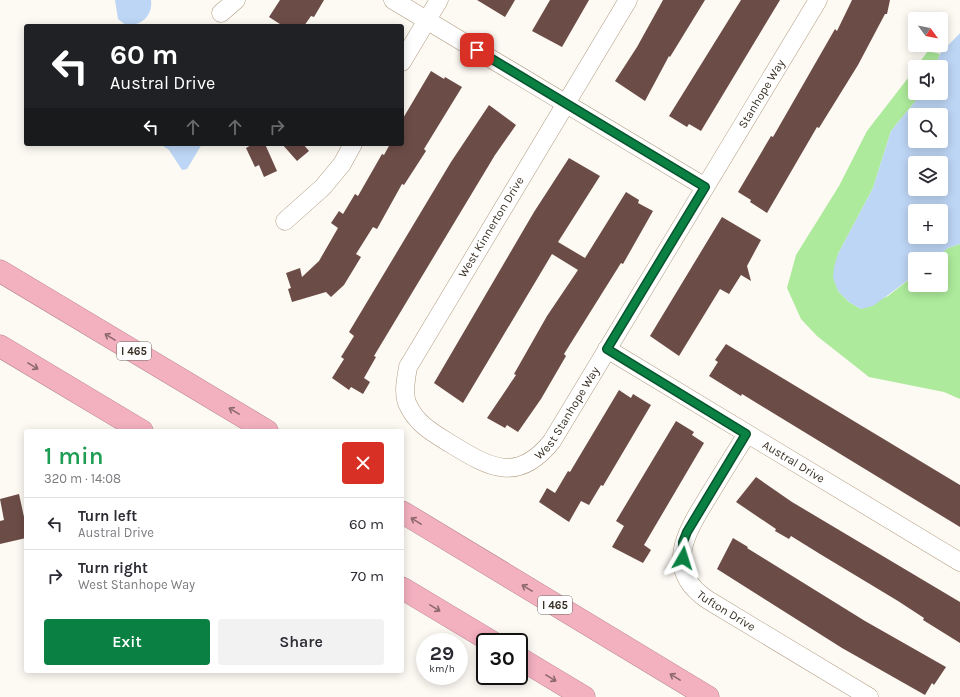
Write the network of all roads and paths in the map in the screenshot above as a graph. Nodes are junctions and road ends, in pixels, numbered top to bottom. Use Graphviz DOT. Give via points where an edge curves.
graph roads {
  1 [pos="236,0"];
  2 [pos="393,0"];
  3 [pos="439,0"];
  4 [pos="628,0"];
  5 [pos="818,0"];
  6 [pos="221,13"];
  7 [pos="427,20"];
  8 [pos="404,59"];
  9 [pos="566,104"];
  10 [pos="352,146"];
  11 [pos="705,187"];
  12 [pos="285,221"];
  13 [pos="0,271"];
  14 [pos="0,346"];
  15 [pos="607,349"];
  16 [pos="139,429"];
  17 [pos="264,429"];
  18 [pos="746,434"];
  19 [pos="454,446"];
  20 [pos="404,513"];
  21 [pos="960,562"];
  22 [pos="404,589"];
  23 [pos="477,633"];
  24 [pos="528,663"];
  25 [pos="584,697"];
  26 [pos="708,697"];
  27 [pos="869,697"];
  1 -- 6 [label="street"];
  2 -- 7 [label="street"];
  3 -- 7 [label="street"];
  4 -- 9 [label="street, West Kinnerton Drive"];
  5 -- 11 [label="street, Stanhope Way"];
  7 -- 8 [label="street"];
  7 -- 9 [label="street"];
  9 -- 11 [label="street"];
  9 -- 19 [label="street, West Kinnerton Drive" via="408,367 405,396 410,410 425,428"];
  10 -- 12 [label="street" via="342,164 323,187"];
  11 -- 15 [label="street, West Stanhope Way"];
  17 -- 13 [label="highway, I 465, one-way"];
  14 -- 16 [label="highway, one-way"];
  15 -- 18 [label="street, Austral Drive"];
  15 -- 19 [label="street, West Stanhope Way" via="552,442 529,463 514,467 496,467"];
  18 -- 21 [label="street, Austral Drive"];
  18 -- 27 [label="street, Tufton Drive" via="687,532 682,552 683,568 687,577 692,586 708,600"];
  26 -- 20 [label="highway, I 465, one-way"];
  22 -- 23 [label="highway, one-way"];
  24 -- 25 [label="highway, one-way"];
}
